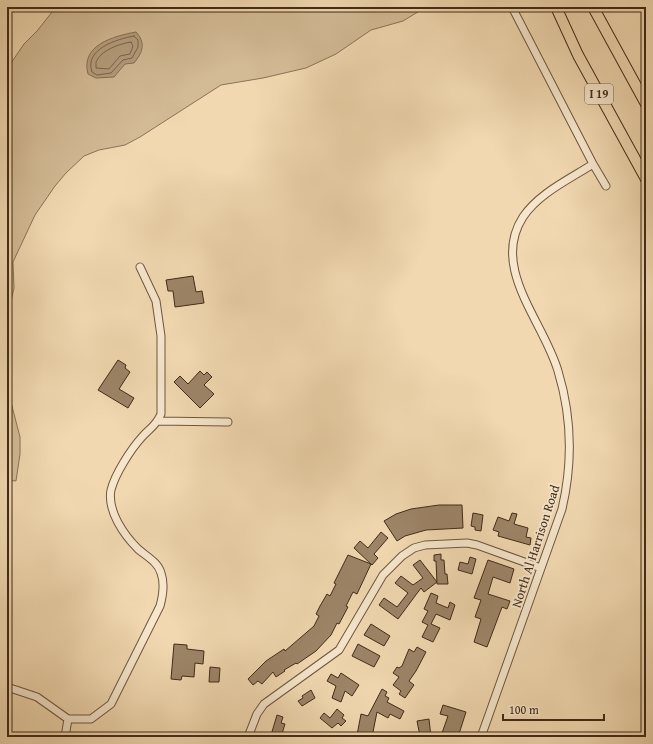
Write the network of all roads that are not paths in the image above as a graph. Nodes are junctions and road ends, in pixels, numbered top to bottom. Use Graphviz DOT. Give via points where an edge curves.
graph roads {
  1 [pos="512,7"];
  2 [pos="556,7"];
  3 [pos="593,7"];
  4 [pos="646,104"];
  5 [pos="593,164"];
  6 [pos="646,179"];
  7 [pos="606,186"];
  8 [pos="140,267"];
  9 [pos="158,421"];
  10 [pos="228,422"];
  11 [pos="541,568"];
  12 [pos="7,687"];
  13 [pos="68,719"];
  14 [pos="65,737"];
  15 [pos="248,737"];
  16 [pos="481,737"];
  1 -- 5 [label="street"];
  2 -- 6 [label="highway, I 19" via="578,55"];
  3 -- 4 [label="highway, I 19"];
  5 -- 7 [label="street"];
  5 -- 11 [label="street, North Al Harrison Road" via="534,204 519,224 512,248 512,265 517,281 551,352 569,418 569,482"];
  8 -- 9 [label="street" via="156,301 161,336 161,414"];
  9 -- 10 [label="street"];
  9 -- 13 [label="street" via="142,437 125,462 111,491 111,502 113,513 125,532 161,571 163,592 160,606 111,704 90,719"];
  11 -- 15 [label="street" via="468,543 414,548 392,564 383,575 339,650 264,704"];
  11 -- 16 [label="street, North Al Harrison Road"];
  12 -- 13 [label="street" via="37,697"];
  13 -- 14 [label="street"];
}
